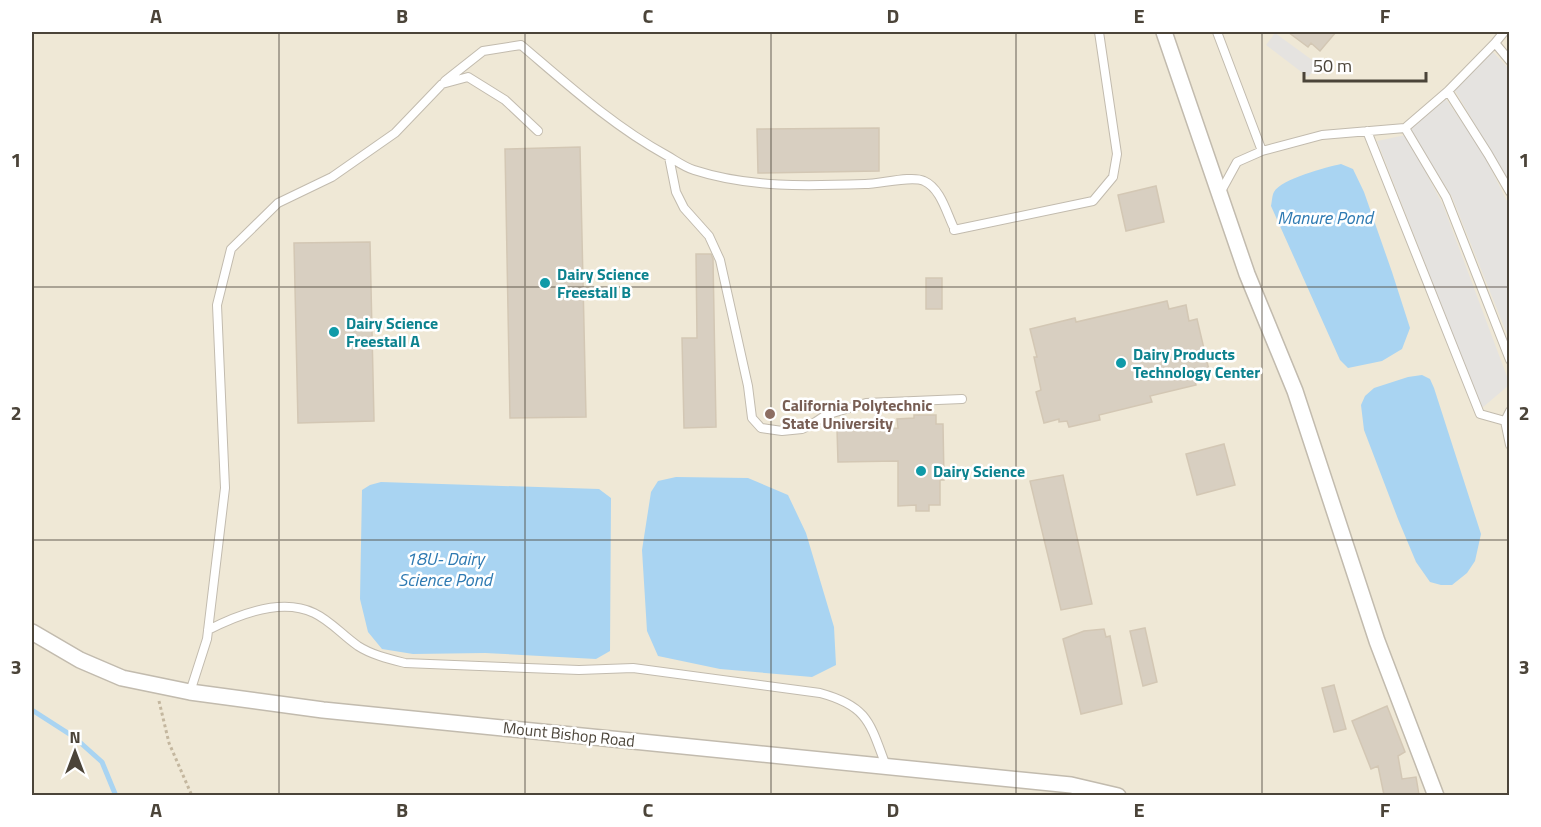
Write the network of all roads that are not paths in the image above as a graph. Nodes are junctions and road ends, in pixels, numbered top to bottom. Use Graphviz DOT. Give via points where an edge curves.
graph roads {
  1 [pos="1099,32"];
  2 [pos="1164,32"];
  3 [pos="1217,32"];
  4 [pos="1504,32"];
  5 [pos="1495,43"];
  6 [pos="1509,61"];
  7 [pos="442,84"];
  8 [pos="1448,91"];
  9 [pos="1405,128"];
  10 [pos="538,131"];
  11 [pos="1367,131"];
  12 [pos="1262,151"];
  13 [pos="669,157"];
  14 [pos="1509,192"];
  15 [pos="1220,194"];
  16 [pos="1509,360"];
  17 [pos="962,399"];
  18 [pos="1509,411"];
  19 [pos="1505,421"];
  20 [pos="1509,445"];
  21 [pos="208,630"];
  22 [pos="32,632"];
  23 [pos="190,692"];
  24 [pos="886,766"];
  25 [pos="1118,795"];
  26 [pos="1437,795"];
  1 -- 13 [label="lane" via="1117,154 1113,177 1093,201 953,228 937,191 925,181 770,185 691,170"];
  2 -- 15 [label="street"];
  3 -- 12 [label="lane"];
  4 -- 5 [label="lane"];
  5 -- 6 [label="lane"];
  5 -- 8 [label="lane"];
  7 -- 10 [label="lane" via="468,77 505,100"];
  7 -- 13 [label="lane" via="483,51 521,45 578,94"];
  7 -- 21 [label="lane" via="395,133 332,177 278,203 231,249 217,305 225,488"];
  8 -- 9 [label="lane"];
  8 -- 14 [label="lane"];
  9 -- 11 [label="lane"];
  9 -- 16 [label="lane" via="1446,197"];
  11 -- 12 [label="lane" via="1322,135"];
  11 -- 19 [label="lane" via="1480,414"];
  12 -- 15 [label="lane" via="1237,162"];
  13 -- 17 [label="lane" via="676,192 684,208 709,237 720,260 752,418 761,428 802,429 826,415 866,403"];
  15 -- 26 [label="street" via="1247,274 1295,391 1377,641"];
  18 -- 19 [label="lane"];
  19 -- 20 [label="lane"];
  21 -- 23 [label="lane"];
  21 -- 24 [label="lane" via="257,610 295,608 312,612 337,627 358,646 405,663 579,670 633,668 820,693 840,699 865,716"];
  22 -- 23 [label="street, Mount Bishop Road" via="80,660 122,678"];
  23 -- 24 [label="street, Mount Bishop Road" via="323,710"];
  24 -- 25 [label="street, Mount Bishop Road" via="1071,785"];
}
